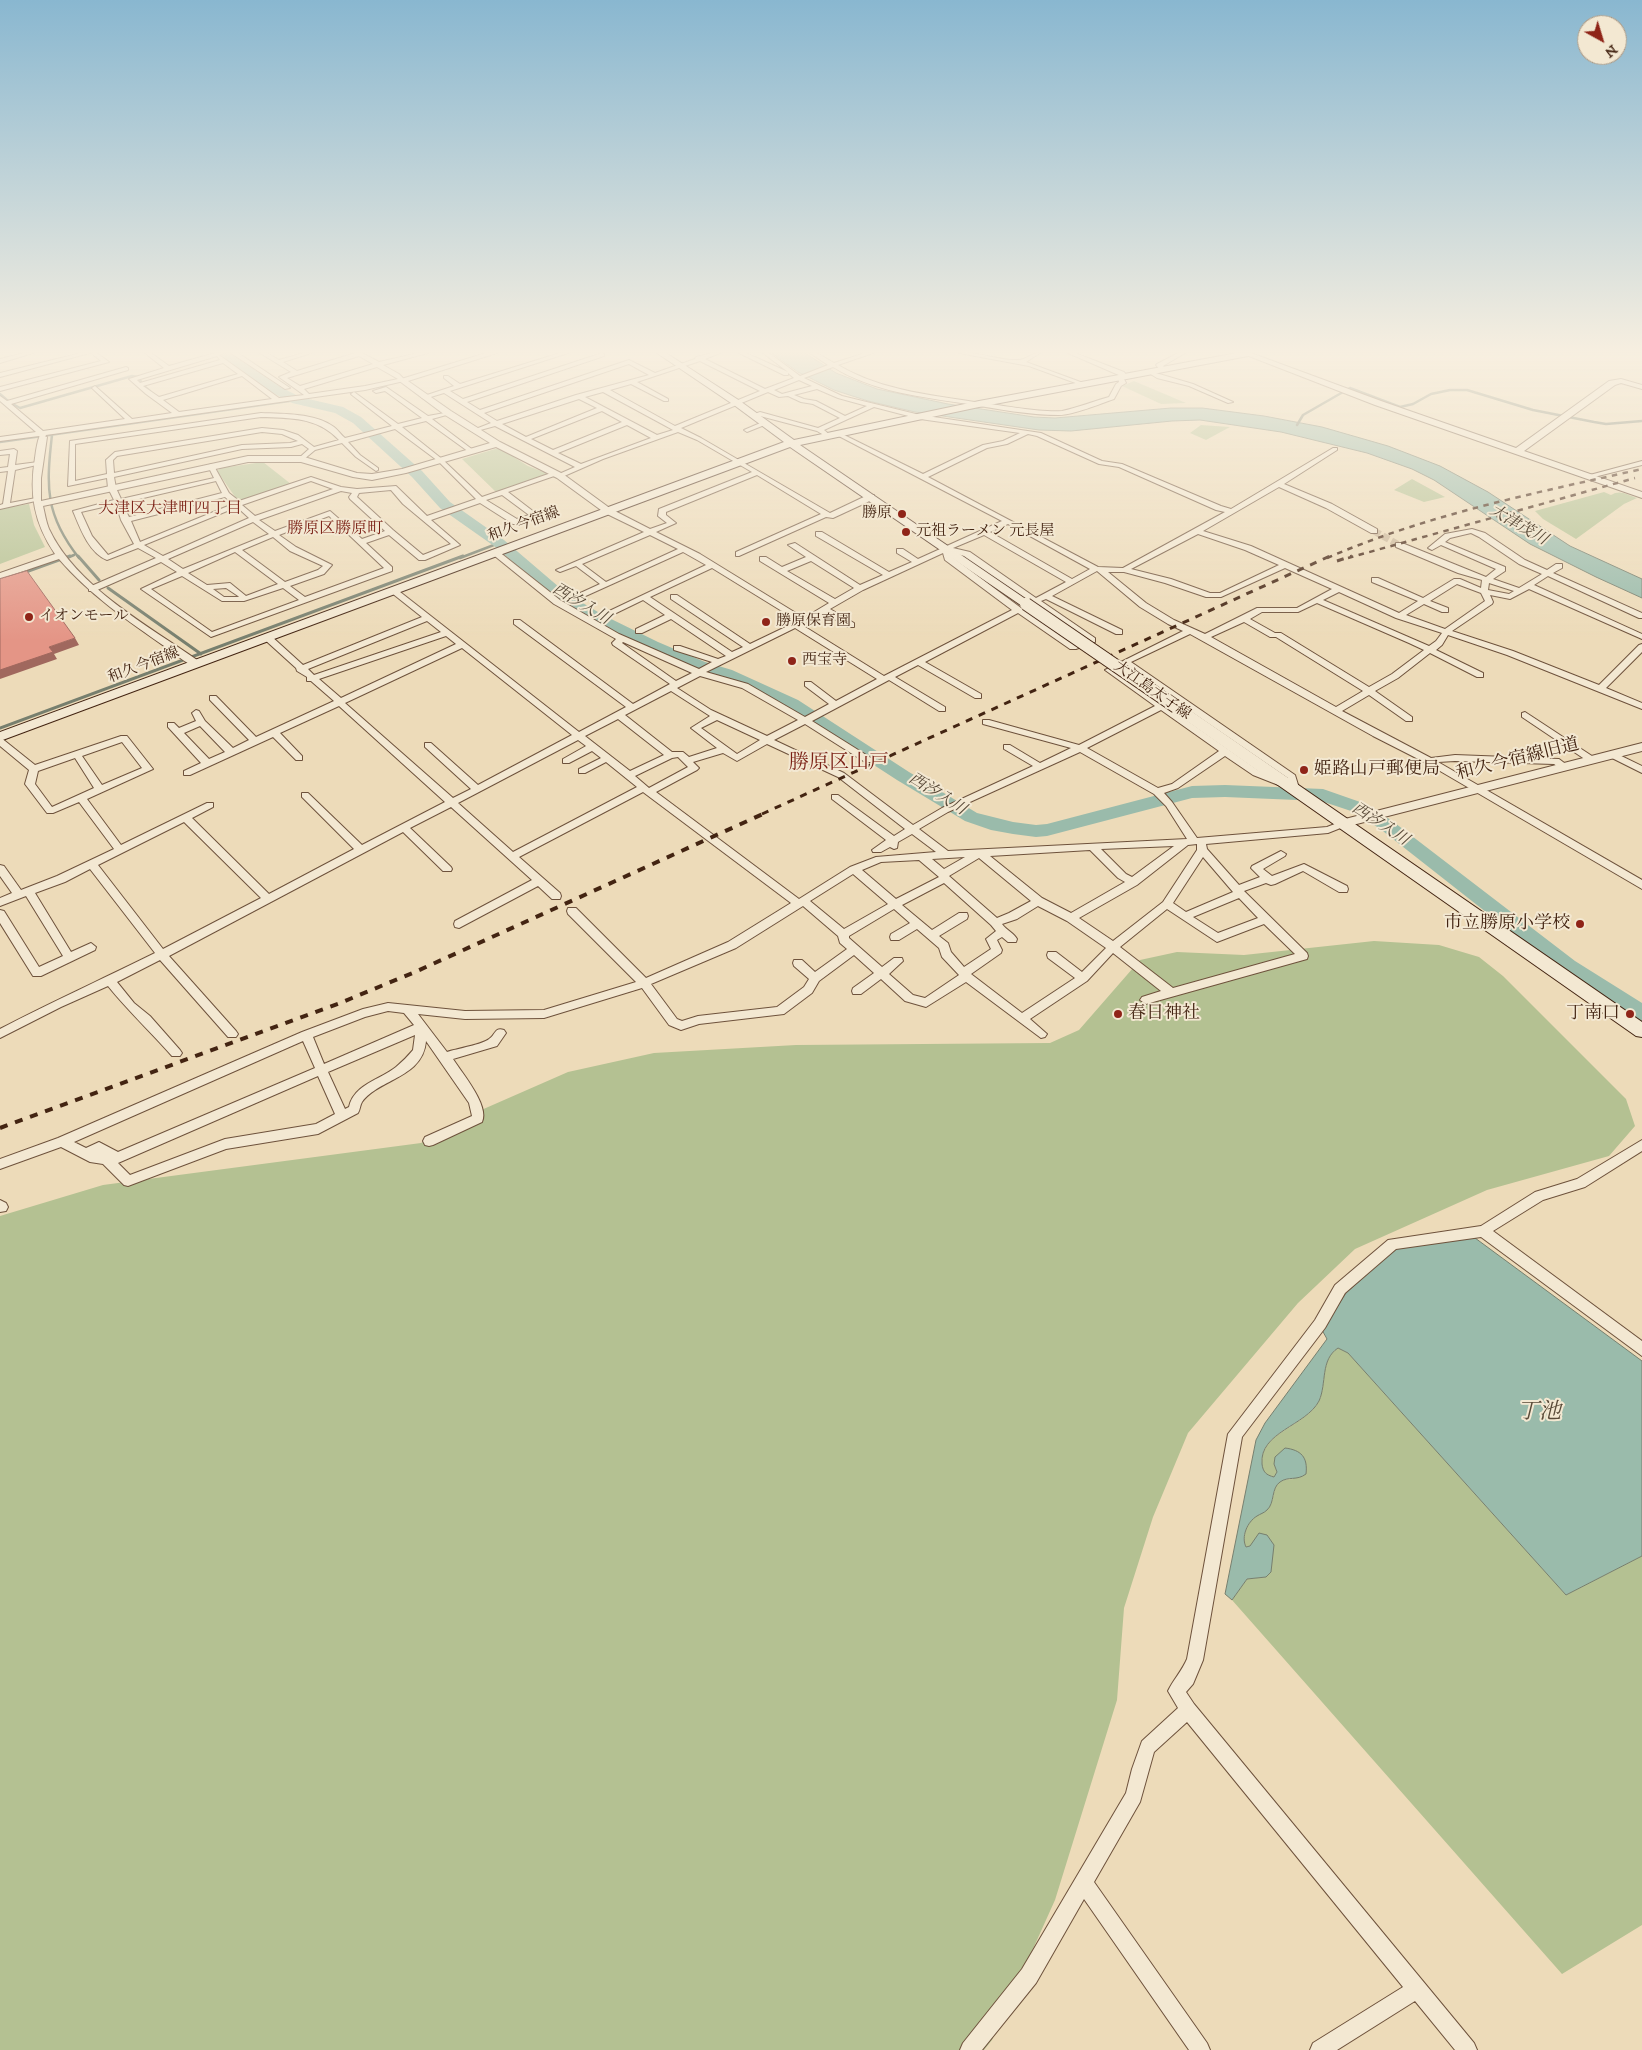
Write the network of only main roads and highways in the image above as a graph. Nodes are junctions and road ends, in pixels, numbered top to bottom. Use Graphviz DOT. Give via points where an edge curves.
graph roads {
  1 [pos="776,449"];
  2 [pos="799,449"];
  3 [pos="0,738"];
  4 [pos="1294,788"];
  5 [pos="1314,802"];
  6 [pos="1642,1031"];
  1 -- 3 [label="main road, 和久今宿線"];
  2 -- 4 [label="main road, 大江島太子線, bridge"];
  4 -- 5 [label="main road, 大江島太子線"];
  5 -- 6 [label="main road, 大江島太子線"];
}
